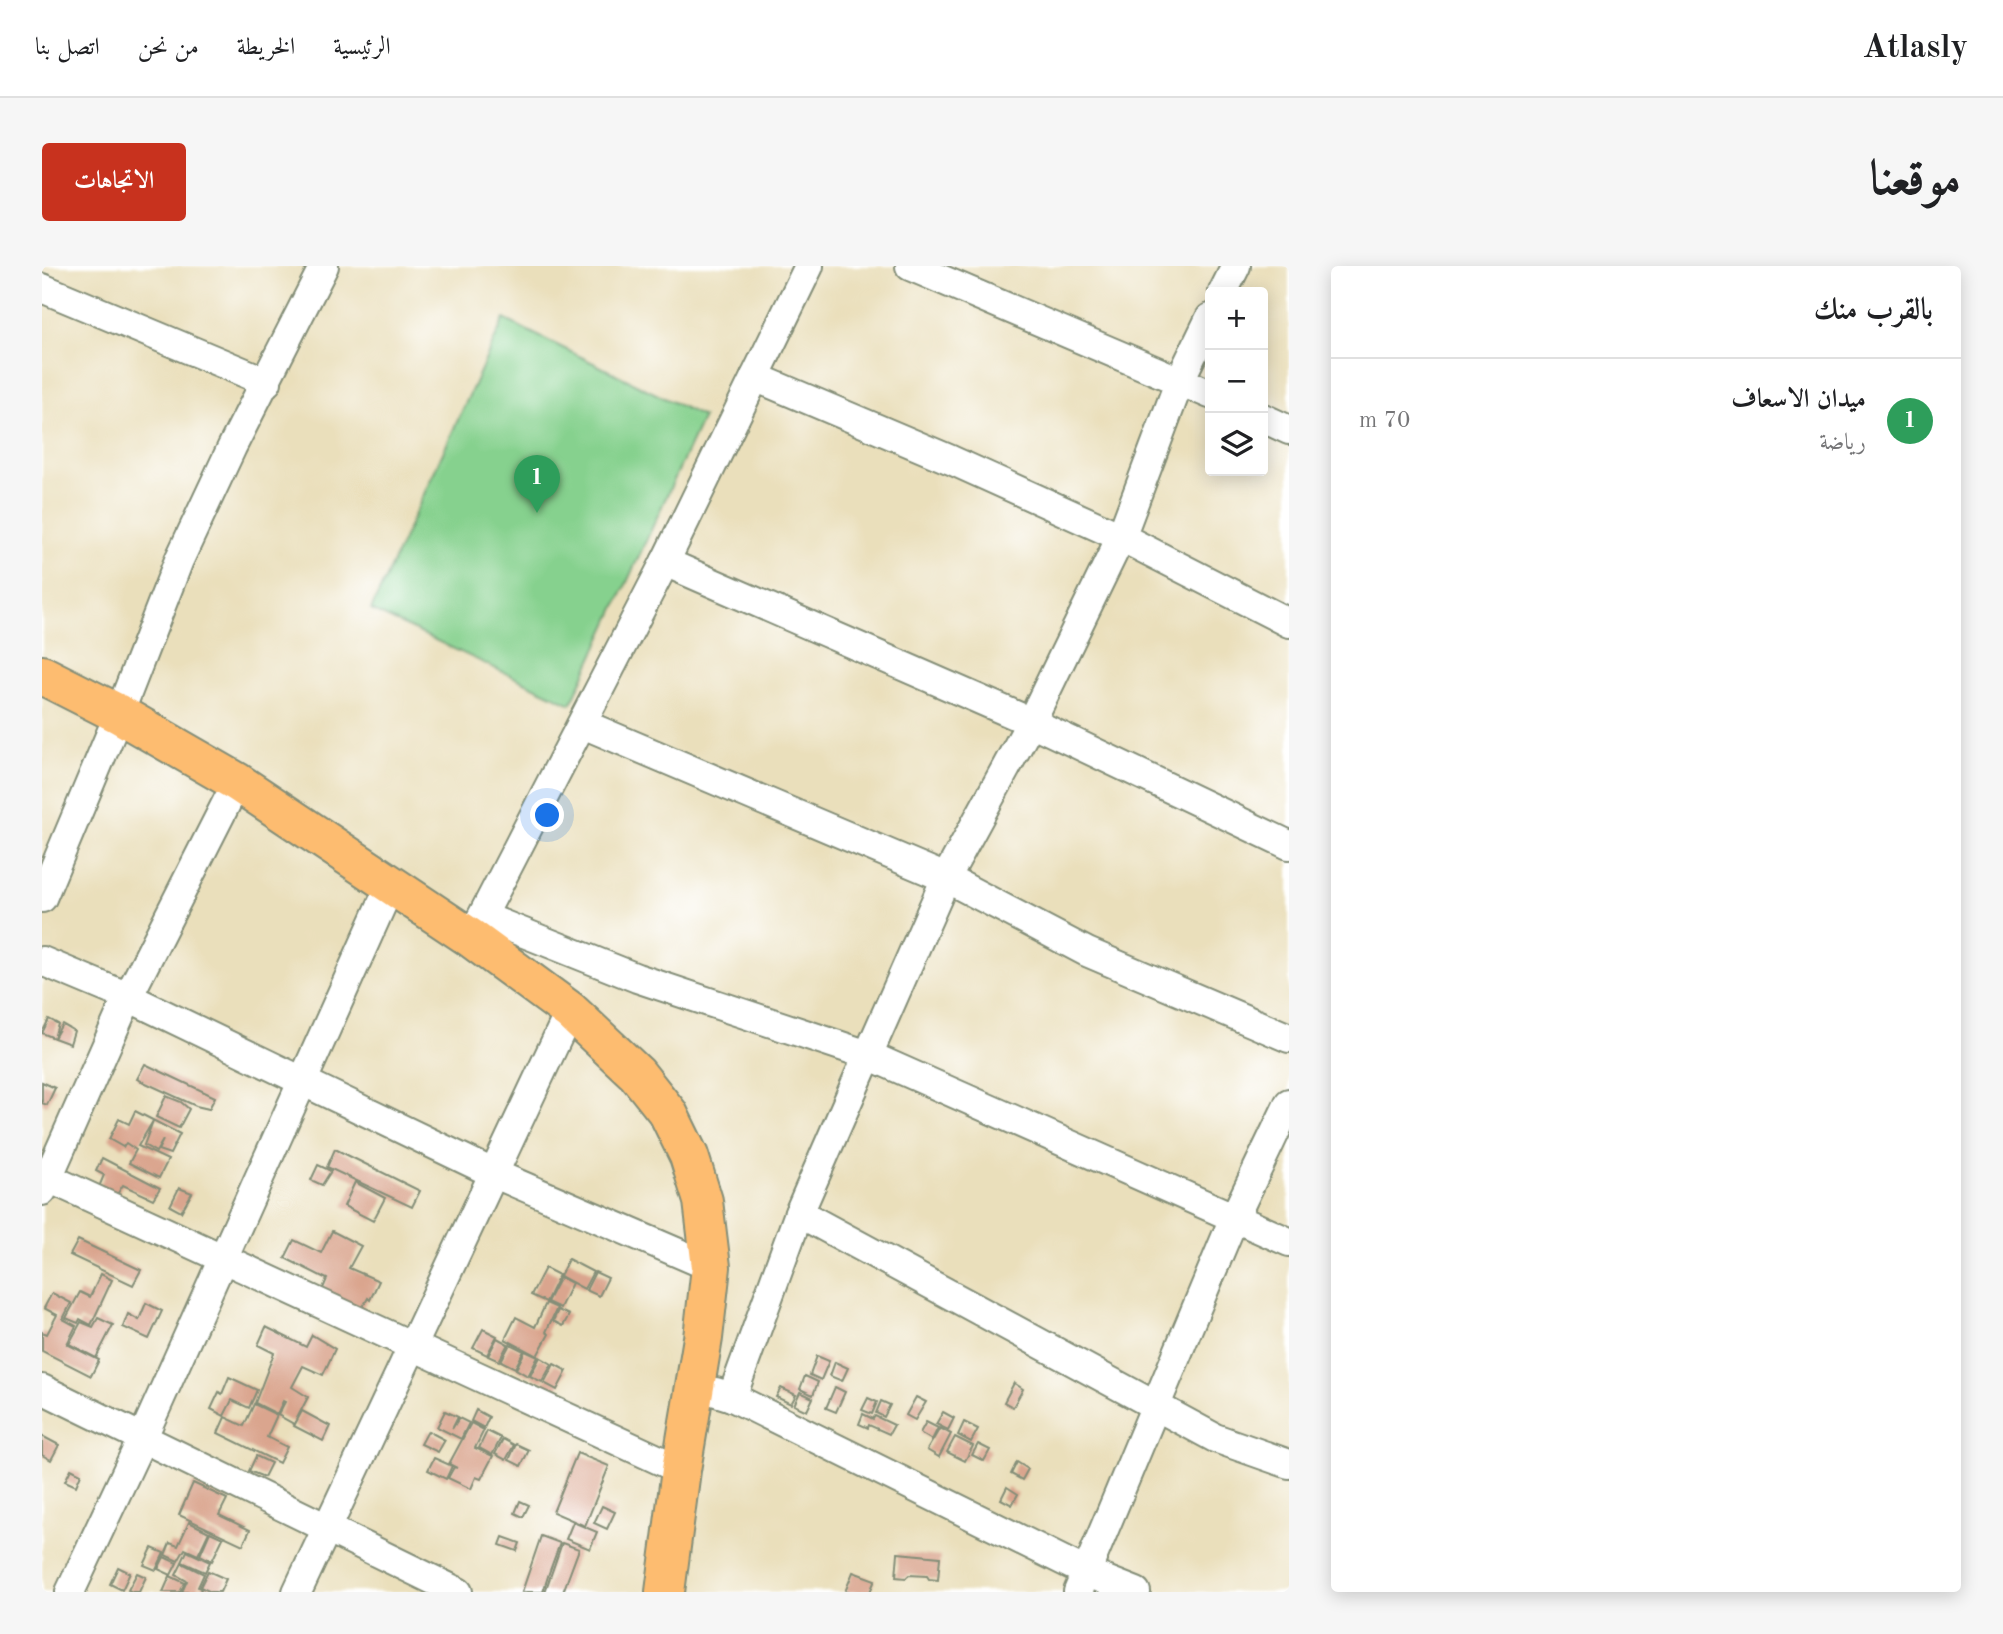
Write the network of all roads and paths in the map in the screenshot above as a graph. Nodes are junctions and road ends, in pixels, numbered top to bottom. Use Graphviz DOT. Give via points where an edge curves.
graph roads {
  1 [pos="324,266"];
  2 [pos="809,266"];
  3 [pos="910,266"];
  4 [pos="1236,266"];
  5 [pos="1226,287"];
  6 [pos="42,288"];
  7 [pos="1205,328"];
  8 [pos="755,377"];
  9 [pos="1180,380"];
  10 [pos="267,382"];
  11 [pos="1205,392"];
  12 [pos="1268,420"];
  13 [pos="1289,430"];
  14 [pos="1121,537"];
  15 [pos="665,562"];
  16 [pos="1289,623"];
  17 [pos="42,675"];
  18 [pos="119,714"];
  19 [pos="1031,722"];
  20 [pos="583,724"];
  21 [pos="237,782"];
  22 [pos="1289,845"];
  23 [pos="946,878"];
  24 [pos="391,884"];
  25 [pos="42,898"];
  26 [pos="478,927"];
  27 [pos="42,961"];
  28 [pos="128,997"];
  29 [pos="570,1011"];
  30 [pos="1289,1038"];
  31 [pos="867,1055"];
  32 [pos="302,1082"];
  33 [pos="1289,1103"];
  34 [pos="495,1174"];
  35 [pos="44,1181"];
  36 [pos="799,1213"];
  37 [pos="1234,1218"];
  38 [pos="1289,1242"];
  39 [pos="222,1257"];
  40 [pos="711,1267"];
  41 [pos="414,1346"];
  42 [pos="695,1384"];
  43 [pos="42,1389"];
  44 [pos="732,1397"];
  45 [pos="1157,1405"];
  46 [pos="142,1439"];
  47 [pos="1289,1464"];
  48 [pos="681,1470"];
  49 [pos="326,1527"];
  50 [pos="1083,1582"];
  51 [pos="70,1592"];
  52 [pos="297,1592"];
  53 [pos="458,1592"];
  54 [pos="664,1592"];
  55 [pos="1136,1592"];
  1 -- 10 [label="street"];
  2 -- 8 [label="street"];
  3 -- 9 [label="street"];
  4 -- 5 [label="street"];
  6 -- 10 [label="street"];
  7 -- 9 [label="street"];
  8 -- 14 [label="street"];
  8 -- 15 [label="street"];
  9 -- 11 [label="street"];
  9 -- 14 [label="street"];
  10 -- 18 [label="street" via="179,560"];
  12 -- 13 [label="street"];
  14 -- 16 [label="street"];
  14 -- 19 [label="street"];
  15 -- 19 [label="street"];
  15 -- 20 [label="street"];
  17 -- 18 [label="highway"];
  18 -- 21 [label="highway"];
  18 -- 25 [label="street"];
  19 -- 22 [label="street"];
  19 -- 23 [label="street"];
  20 -- 23 [label="street"];
  20 -- 26 [label="street"];
  21 -- 24 [label="highway"];
  21 -- 28 [label="street"];
  23 -- 30 [label="street" via="1087,952"];
  23 -- 31 [label="street"];
  24 -- 26 [label="highway"];
  24 -- 32 [label="street"];
  26 -- 29 [label="highway"];
  26 -- 31 [label="street"];
  27 -- 28 [label="street"];
  28 -- 32 [label="street"];
  28 -- 35 [label="street"];
  29 -- 34 [label="street"];
  29 -- 40 [label="highway" via="637,1074 668,1113 690,1156 703,1201"];
  31 -- 36 [label="street"];
  31 -- 37 [label="street"];
  32 -- 34 [label="street"];
  32 -- 39 [label="street"];
  33 -- 37 [label="street"];
  34 -- 40 [label="street"];
  34 -- 41 [label="street"];
  35 -- 39 [label="street"];
  36 -- 44 [label="street"];
  36 -- 45 [label="street"];
  37 -- 38 [label="street"];
  37 -- 45 [label="street"];
  39 -- 41 [label="street"];
  39 -- 46 [label="street"];
  40 -- 42 [label="highway"];
  41 -- 48 [label="street"];
  41 -- 49 [label="street"];
  42 -- 44 [label="street"];
  42 -- 48 [label="highway"];
  43 -- 46 [label="street"];
  44 -- 50 [label="street"];
  45 -- 47 [label="street" via="1215,1438"];
  45 -- 50 [label="street"];
  46 -- 49 [label="street"];
  46 -- 51 [label="street"];
  48 -- 54 [label="highway"];
  49 -- 52 [label="street"];
  49 -- 53 [label="street"];
  50 -- 55 [label="street"];
}
